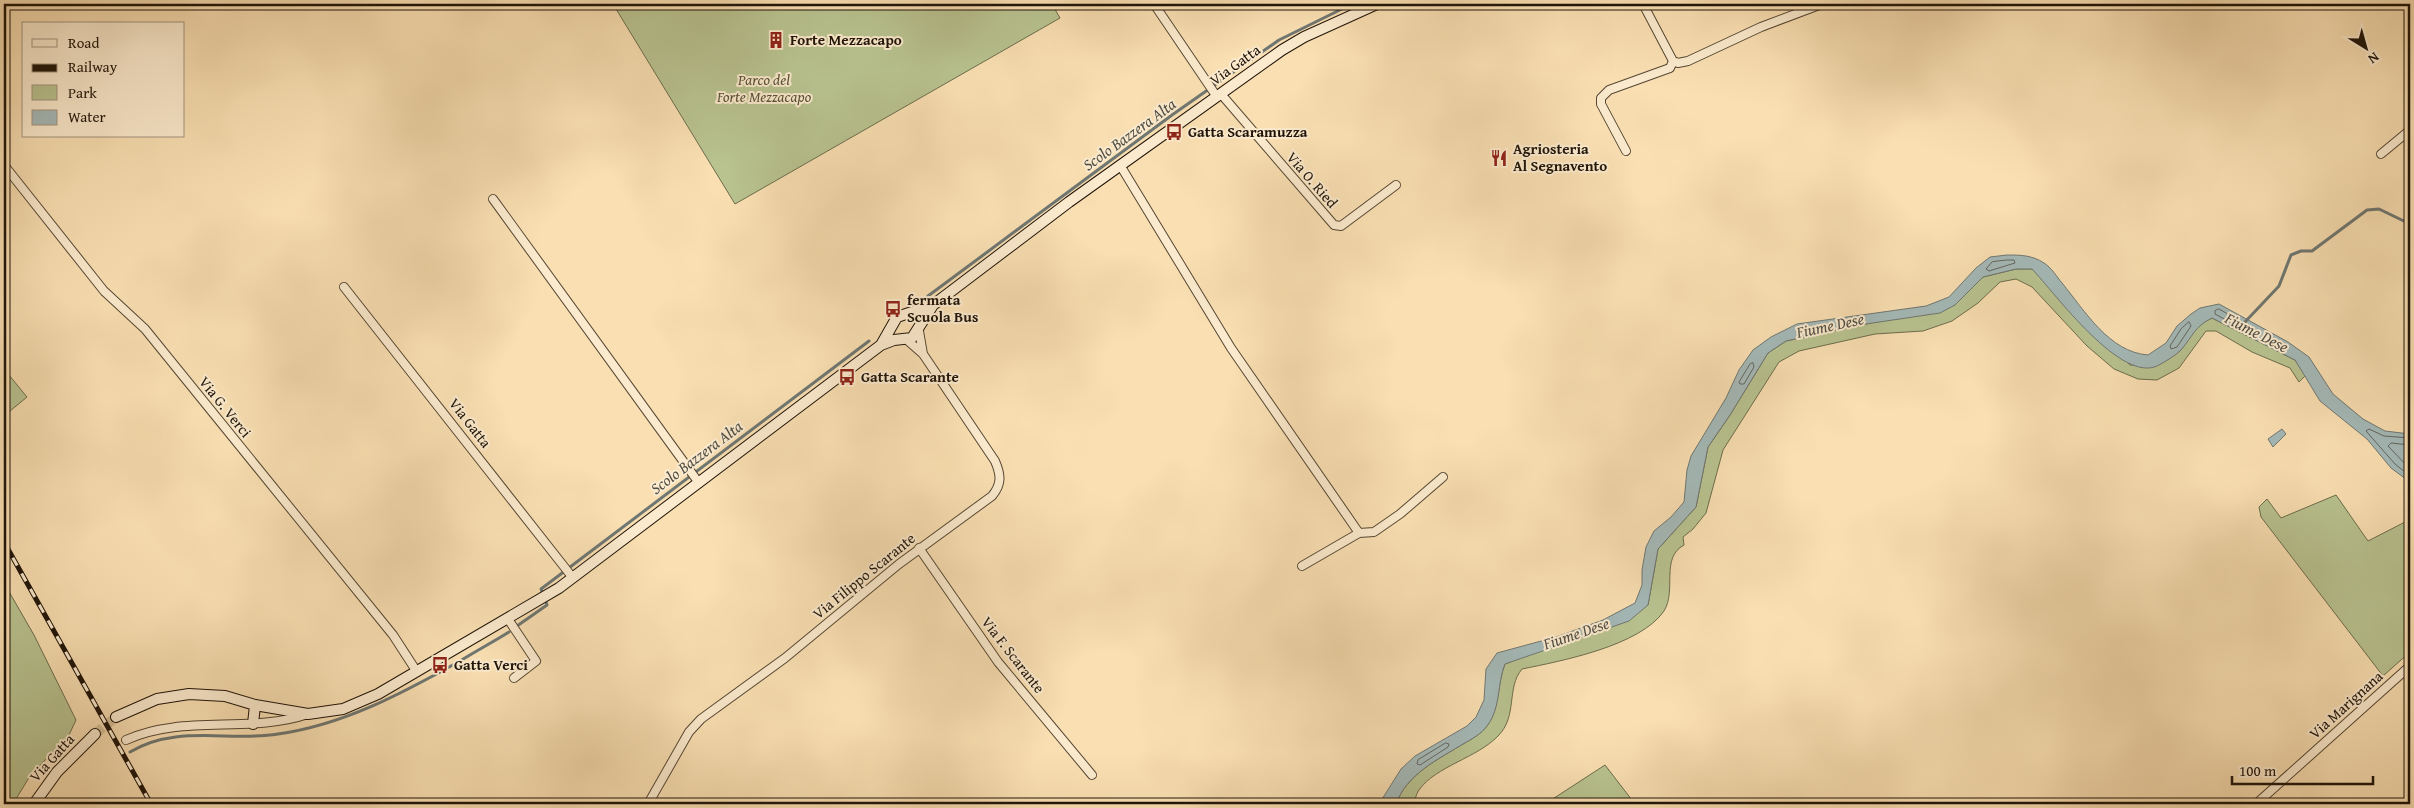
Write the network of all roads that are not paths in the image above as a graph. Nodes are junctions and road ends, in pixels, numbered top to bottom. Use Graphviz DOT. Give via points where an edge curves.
graph roads {
  1 [pos="1154,4"];
  2 [pos="1377,4"];
  3 [pos="1643,4"];
  4 [pos="1822,4"];
  5 [pos="1673,61"];
  6 [pos="1219,95"];
  7 [pos="2410,130"];
  8 [pos="1626,151"];
  9 [pos="2381,154"];
  10 [pos="4,165"];
  11 [pos="1120,165"];
  12 [pos="1396,185"];
  13 [pos="493,199"];
  14 [pos="344,287"];
  15 [pos="933,305"];
  16 [pos="911,314"];
  17 [pos="893,327"];
  18 [pos="919,329"];
  19 [pos="905,340"];
  20 [pos="881,345"];
  21 [pos="923,354"];
  22 [pos="1443,477"];
  23 [pos="697,481"];
  24 [pos="1359,533"];
  25 [pos="919,548"];
  26 [pos="1302,566"];
  27 [pos="571,576"];
  28 [pos="508,619"];
  29 [pos="2410,666"];
  30 [pos="417,672"];
  31 [pos="514,678"];
  32 [pos="255,705"];
  33 [pos="308,714"];
  34 [pos="116,717"];
  35 [pos="253,724"];
  36 [pos="95,734"];
  37 [pos="126,740"];
  38 [pos="1092,775"];
  39 [pos="34,804"];
  40 [pos="648,804"];
  41 [pos="2256,804"];
  1 -- 6 [label="street, Via O. Ried"];
  2 -- 6 [label="street, Via Gatta" via="1291,44"];
  3 -- 5 [label="street"];
  4 -- 5 [label="street" via="1761,27 1688,61"];
  5 -- 8 [label="street" via="1670,68 1609,90 1601,98 1601,104"];
  6 -- 11 [label="street, Via Gatta"];
  6 -- 12 [label="street, Via O. Ried" via="1334,225 1341,226"];
  7 -- 9 [label="street"];
  10 -- 30 [label="street, Via G. Verci" via="104,291 145,329 393,635"];
  11 -- 15 [label="street, Via Gatta"];
  11 -- 24 [label="street" via="1222,333"];
  13 -- 23 [label="street"];
  14 -- 27 [label="street, Via Gatta"];
  15 -- 16 [label="street, Via Gatta"];
  15 -- 18 [label="street, Via Gatta"];
  16 -- 17 [label="street, Via Gatta" via="901,314"];
  16 -- 18 [label="street" via="916,318"];
  17 -- 19 [label="street" via="897,336"];
  17 -- 20 [label="street, Via Gatta"];
  18 -- 19 [label="street, Via Gatta" via="912,338"];
  18 -- 21 [label="street, Via Filippo Scarante"];
  19 -- 20 [label="street, Via Gatta"];
  19 -- 21 [label="street, Via Filippo Scarante"];
  20 -- 23 [label="street, Via Gatta"];
  21 -- 25 [label="street, Via Filippo Scarante" via="995,462 1000,478 992,496"];
  22 -- 24 [label="street" via="1374,532"];
  23 -- 27 [label="street, Via Gatta"];
  24 -- 26 [label="street"];
  25 -- 38 [label="street, Via F. Scarante" via="998,662"];
  25 -- 40 [label="street, Via Filippo Scarante" via="786,658 694,725"];
  27 -- 28 [label="street, Via Gatta"];
  28 -- 30 [label="street, Via Gatta"];
  28 -- 31 [label="street" via="536,661"];
  29 -- 41 [label="street, Via Marignana"];
  30 -- 33 [label="street, Via Gatta" via="360,703 331,712"];
  32 -- 33 [label="street, Via Gatta"];
  32 -- 34 [label="street, Via Gatta" via="224,696 189,694 157,699"];
  32 -- 35 [label="street"];
  33 -- 35 [label="street, Via Gatta" via="289,720"];
  35 -- 37 [label="street, Via Gatta" via="174,727 152,730"];
  36 -- 39 [label="street, Via Gatta" via="57,772"];
}
